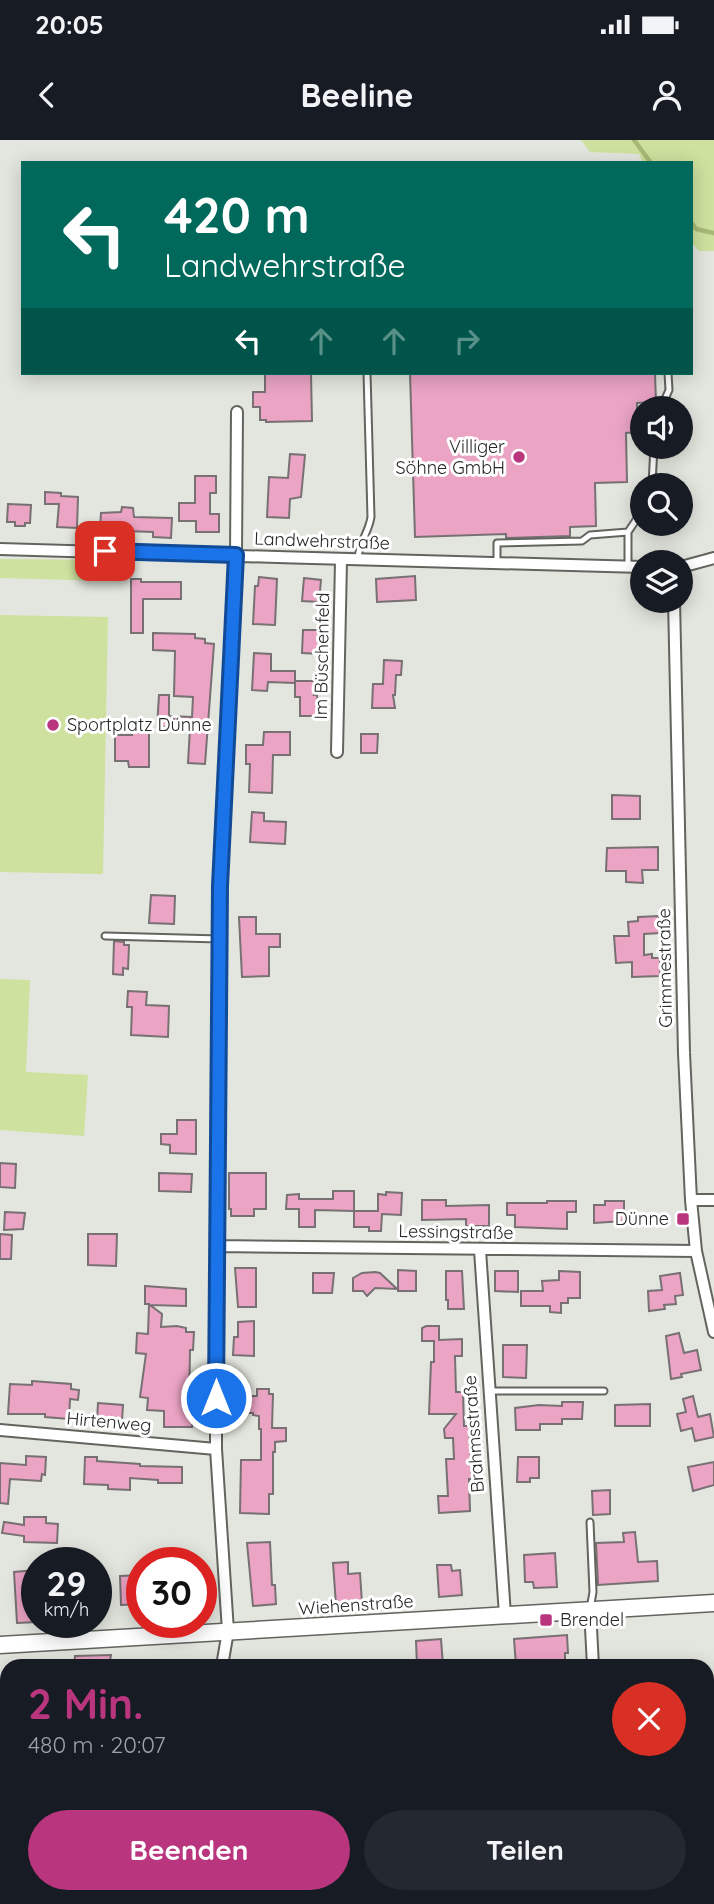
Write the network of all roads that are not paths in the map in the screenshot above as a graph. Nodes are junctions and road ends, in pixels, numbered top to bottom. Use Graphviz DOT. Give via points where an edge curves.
graph roads {
  1 [pos="367,375"];
  2 [pos="668,375"];
  3 [pos="666,396"];
  4 [pos="237,412"];
  5 [pos="630,529"];
  6 [pos="628,532"];
  7 [pos="0,549"];
  8 [pos="236,555"];
  9 [pos="714,558"];
  10 [pos="341,561"];
  11 [pos="358,561"];
  12 [pos="497,564"];
  13 [pos="693,564"];
  14 [pos="628,567"];
  15 [pos="674,613"];
  16 [pos="337,752"];
  17 [pos="105,936"];
  18 [pos="220,939"];
  19 [pos="691,1200"];
  20 [pos="714,1200"];
  21 [pos="216,1246"];
  22 [pos="480,1250"];
  23 [pos="696,1251"];
  24 [pos="714,1332"];
  25 [pos="488,1391"];
  26 [pos="604,1391"];
  27 [pos="0,1430"];
  28 [pos="216,1449"];
  29 [pos="590,1522"];
  30 [pos="714,1603"];
  31 [pos="590,1609"];
  32 [pos="505,1615"];
  33 [pos="228,1632"];
  34 [pos="0,1645"];
  35 [pos="223,1659"];
  36 [pos="593,1659"];
  1 -- 11 [label="lane" via="371,517"];
  2 -- 3 [label="lane"];
  4 -- 8 [label="street"];
  5 -- 6 [label="lane"];
  6 -- 12 [label="lane" via="590,535 582,541 497,543"];
  6 -- 14 [label="lane"];
  7 -- 8 [label="street, Landwehrstraße"];
  8 -- 10 [label="street, Landwehrstraße"];
  8 -- 18 [label="street"];
  9 -- 13 [label="street"];
  10 -- 11 [label="street, Landwehrstraße"];
  10 -- 16 [label="street, Im Büschenfeld"];
  11 -- 12 [label="street, Landwehrstraße"];
  12 -- 14 [label="street, Landwehrstraße"];
  15 -- 19 [label="street, Grimmestraße"];
  17 -- 18 [label="lane"];
  18 -- 21 [label="street"];
  19 -- 20 [label="street"];
  19 -- 23 [label="street, Grimmestraße"];
  21 -- 22 [label="street, Lessingstraße"];
  21 -- 28 [label="street"];
  22 -- 23 [label="street, Lessingstraße"];
  22 -- 25 [label="street, Brahmsstraße"];
  23 -- 24 [label="street, Grimmestraße"];
  25 -- 26 [label="lane"];
  25 -- 32 [label="street, Brahmsstraße"];
  27 -- 28 [label="street, Hirtenweg"];
  28 -- 33 [label="street"];
  29 -- 31 [label="lane"];
  30 -- 31 [label="street, Wiehenstraße"];
  31 -- 32 [label="street, Wiehenstraße"];
  31 -- 36 [label="street"];
  32 -- 33 [label="street, Wiehenstraße"];
  33 -- 34 [label="street, Wiehenstraße"];
  33 -- 35 [label="street"];
}
